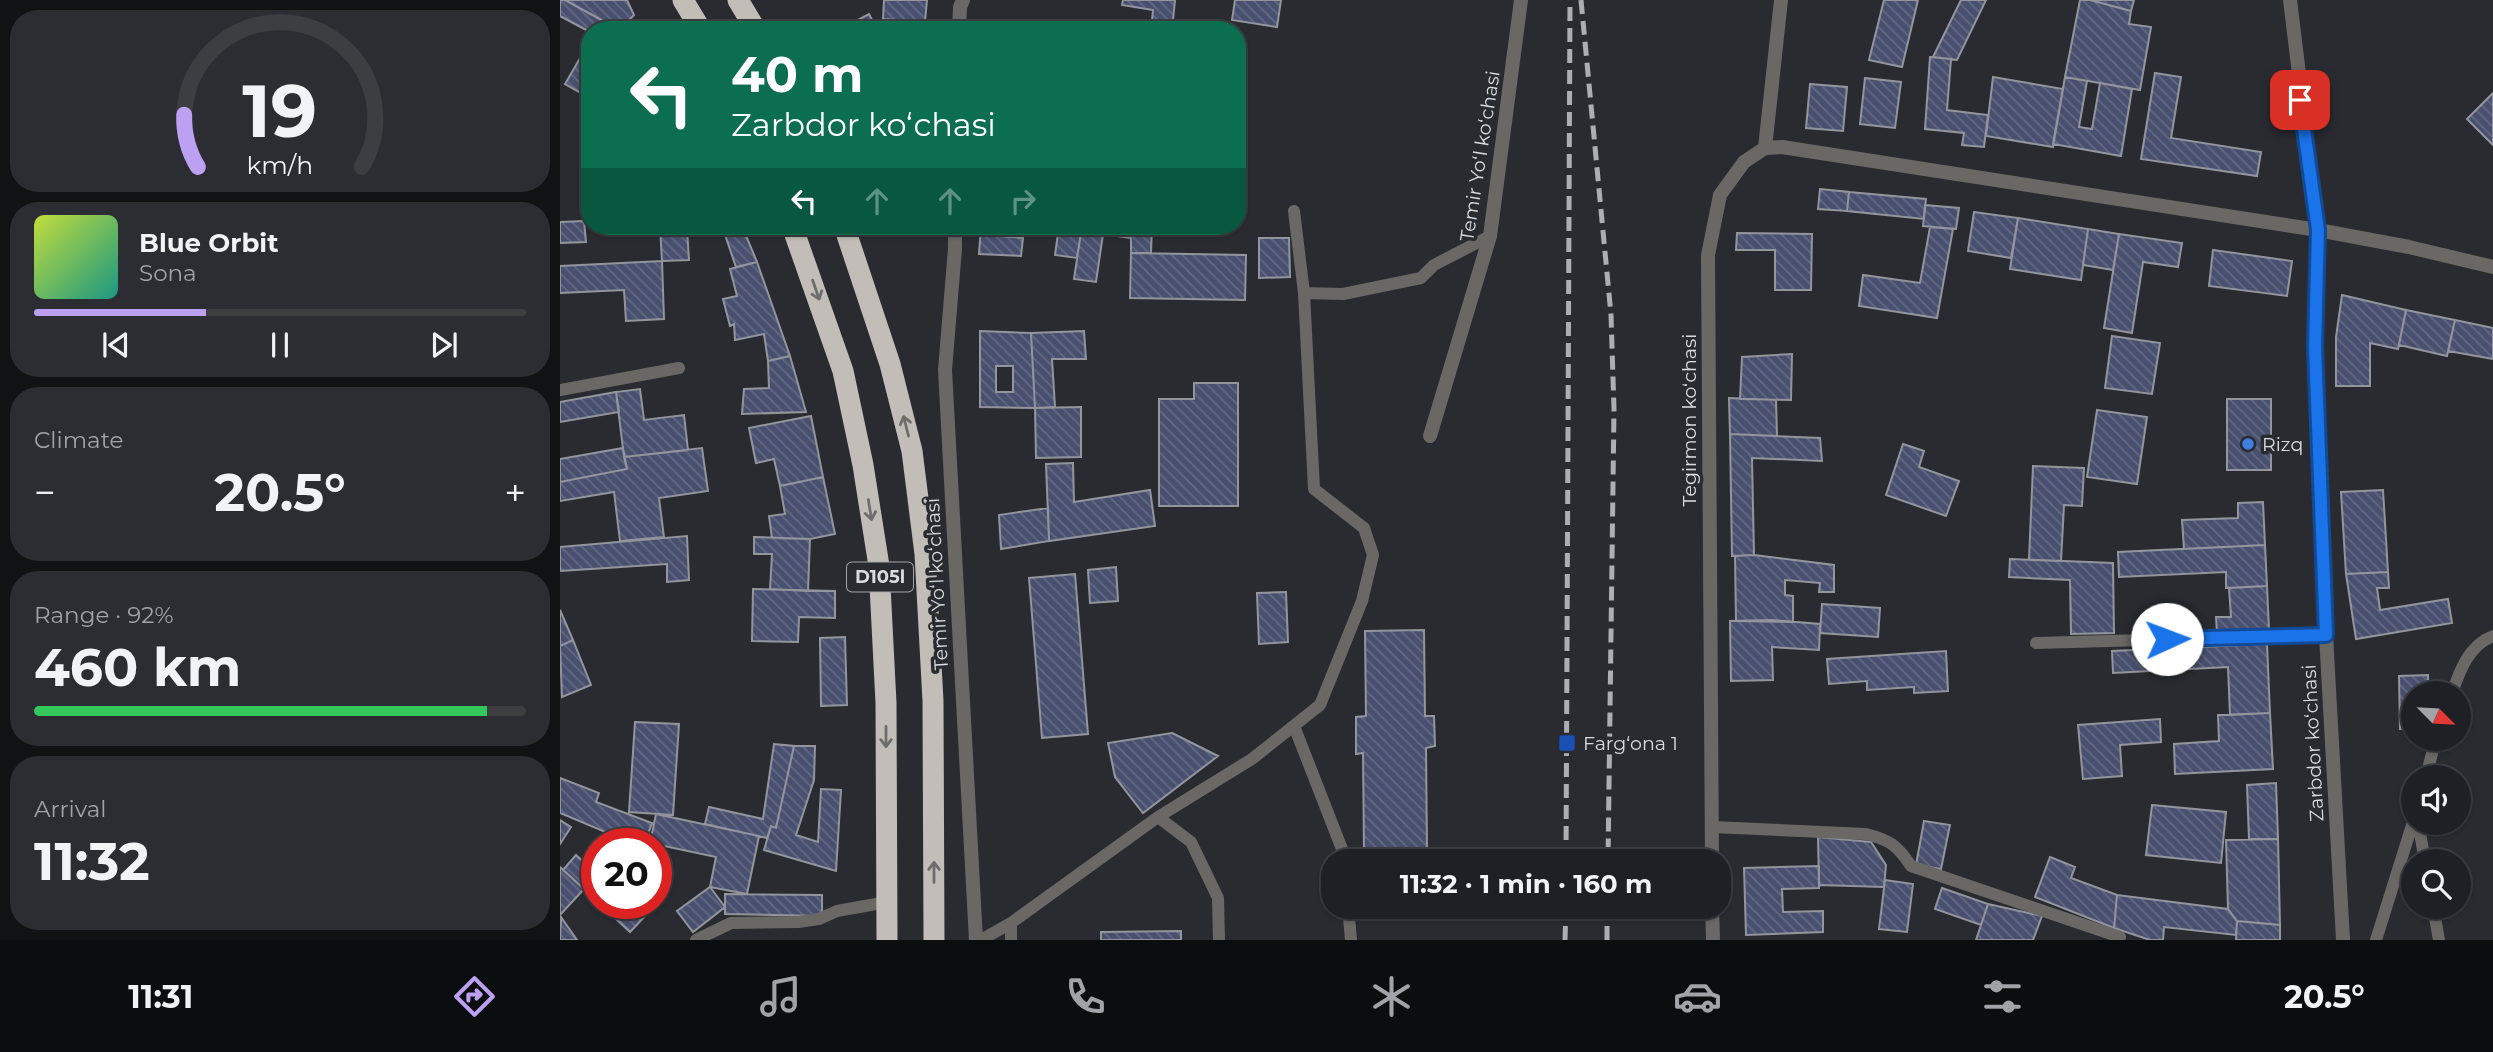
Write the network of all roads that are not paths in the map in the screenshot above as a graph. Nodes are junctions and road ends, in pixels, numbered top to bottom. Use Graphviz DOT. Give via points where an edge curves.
graph roads {
  1 [pos="683,0"];
  2 [pos="738,0"];
  3 [pos="963,0"];
  4 [pos="1521,0"];
  5 [pos="1781,0"];
  6 [pos="2290,0"];
  7 [pos="696,21"];
  8 [pos="751,21"];
  9 [pos="960,21"];
  10 [pos="1765,148"];
  11 [pos="1294,211"];
  12 [pos="2318,230"];
  13 [pos="795,235"];
  14 [pos="847,235"];
  15 [pos="954,235"];
  16 [pos="1490,236"];
  17 [pos="2493,267"];
  18 [pos="1304,293"];
  19 [pos="679,368"];
  20 [pos="560,390"];
  21 [pos="1430,436"];
  22 [pos="2326,635"];
  23 [pos="2493,636"];
  24 [pos="2036,643"];
  25 [pos="2457,681"];
  26 [pos="1294,726"];
  27 [pos="1158,817"];
  28 [pos="1712,827"];
  29 [pos="2412,835"];
  30 [pos="1342,849"];
  31 [pos="1712,849"];
  32 [pos="887,902"];
  33 [pos="1349,919"];
  34 [pos="1712,919"];
  35 [pos="2436,919"];
  36 [pos="1011,923"];
  37 [pos="2120,937"];
  38 [pos="696,940"];
  39 [pos="887,940"];
  40 [pos="934,940"];
  41 [pos="976,940"];
  42 [pos="981,940"];
  43 [pos="1011,940"];
  44 [pos="1219,940"];
  45 [pos="1351,940"];
  46 [pos="1713,940"];
  47 [pos="2343,940"];
  48 [pos="2376,940"];
  49 [pos="2440,940"];
  1 -- 7 [label="highway"];
  2 -- 8 [label="highway"];
  3 -- 9 [label="street"];
  4 -- 16 [label="street, Temir Yoʻl koʻchasi"];
  5 -- 10 [label="street"];
  6 -- 12 [label="street, Zarbdor koʻchasi"];
  10 -- 12 [label="street"];
  10 -- 28 [label="street, Tegirmon koʻchasi" via="1744,162 1720,195 1707,255"];
  11 -- 18 [label="lane"];
  12 -- 17 [label="street"];
  12 -- 22 [label="street, Zarbdor koʻchasi" via="2315,347"];
  13 -- 32 [label="highway, D105l, one-way" via="843,371 879,566 886,703"];
  40 -- 14 [label="highway, D105l, one-way" via="933,701 925,554 912,451 890,364"];
  15 -- 41 [label="street, Temir Yoʻl koʻchasi" via="945,370"];
  16 -- 18 [label="lane" via="1434,265 1421,278 1343,294"];
  16 -- 21 [label="street, Temir Yoʻl koʻchasi"];
  18 -- 26 [label="lane" via="1314,489 1364,528 1373,555 1362,601 1320,705"];
  19 -- 20 [label="lane"];
  22 -- 24 [label="lane"];
  22 -- 47 [label="street, Zarbdor koʻchasi"];
  23 -- 25 [label="lane" via="2469,654"];
  26 -- 27 [label="lane" via="1252,759"];
  26 -- 30 [label="lane"];
  27 -- 36 [label="lane"];
  27 -- 44 [label="lane" via="1191,842 1218,898"];
  28 -- 31 [label="street, Tegirmon koʻchasi"];
  28 -- 37 [label="lane" via="1866,834 1886,839 1912,866"];
  29 -- 48 [label="lane"];
  32 -- 38 [label="lane" via="797,922 731,923"];
  32 -- 39 [label="highway, D105l"];
  33 -- 45 [label="lane"];
  34 -- 46 [label="street"];
  35 -- 49 [label="lane"];
  36 -- 42 [label="lane"];
  36 -- 43 [label="lane"];
}
